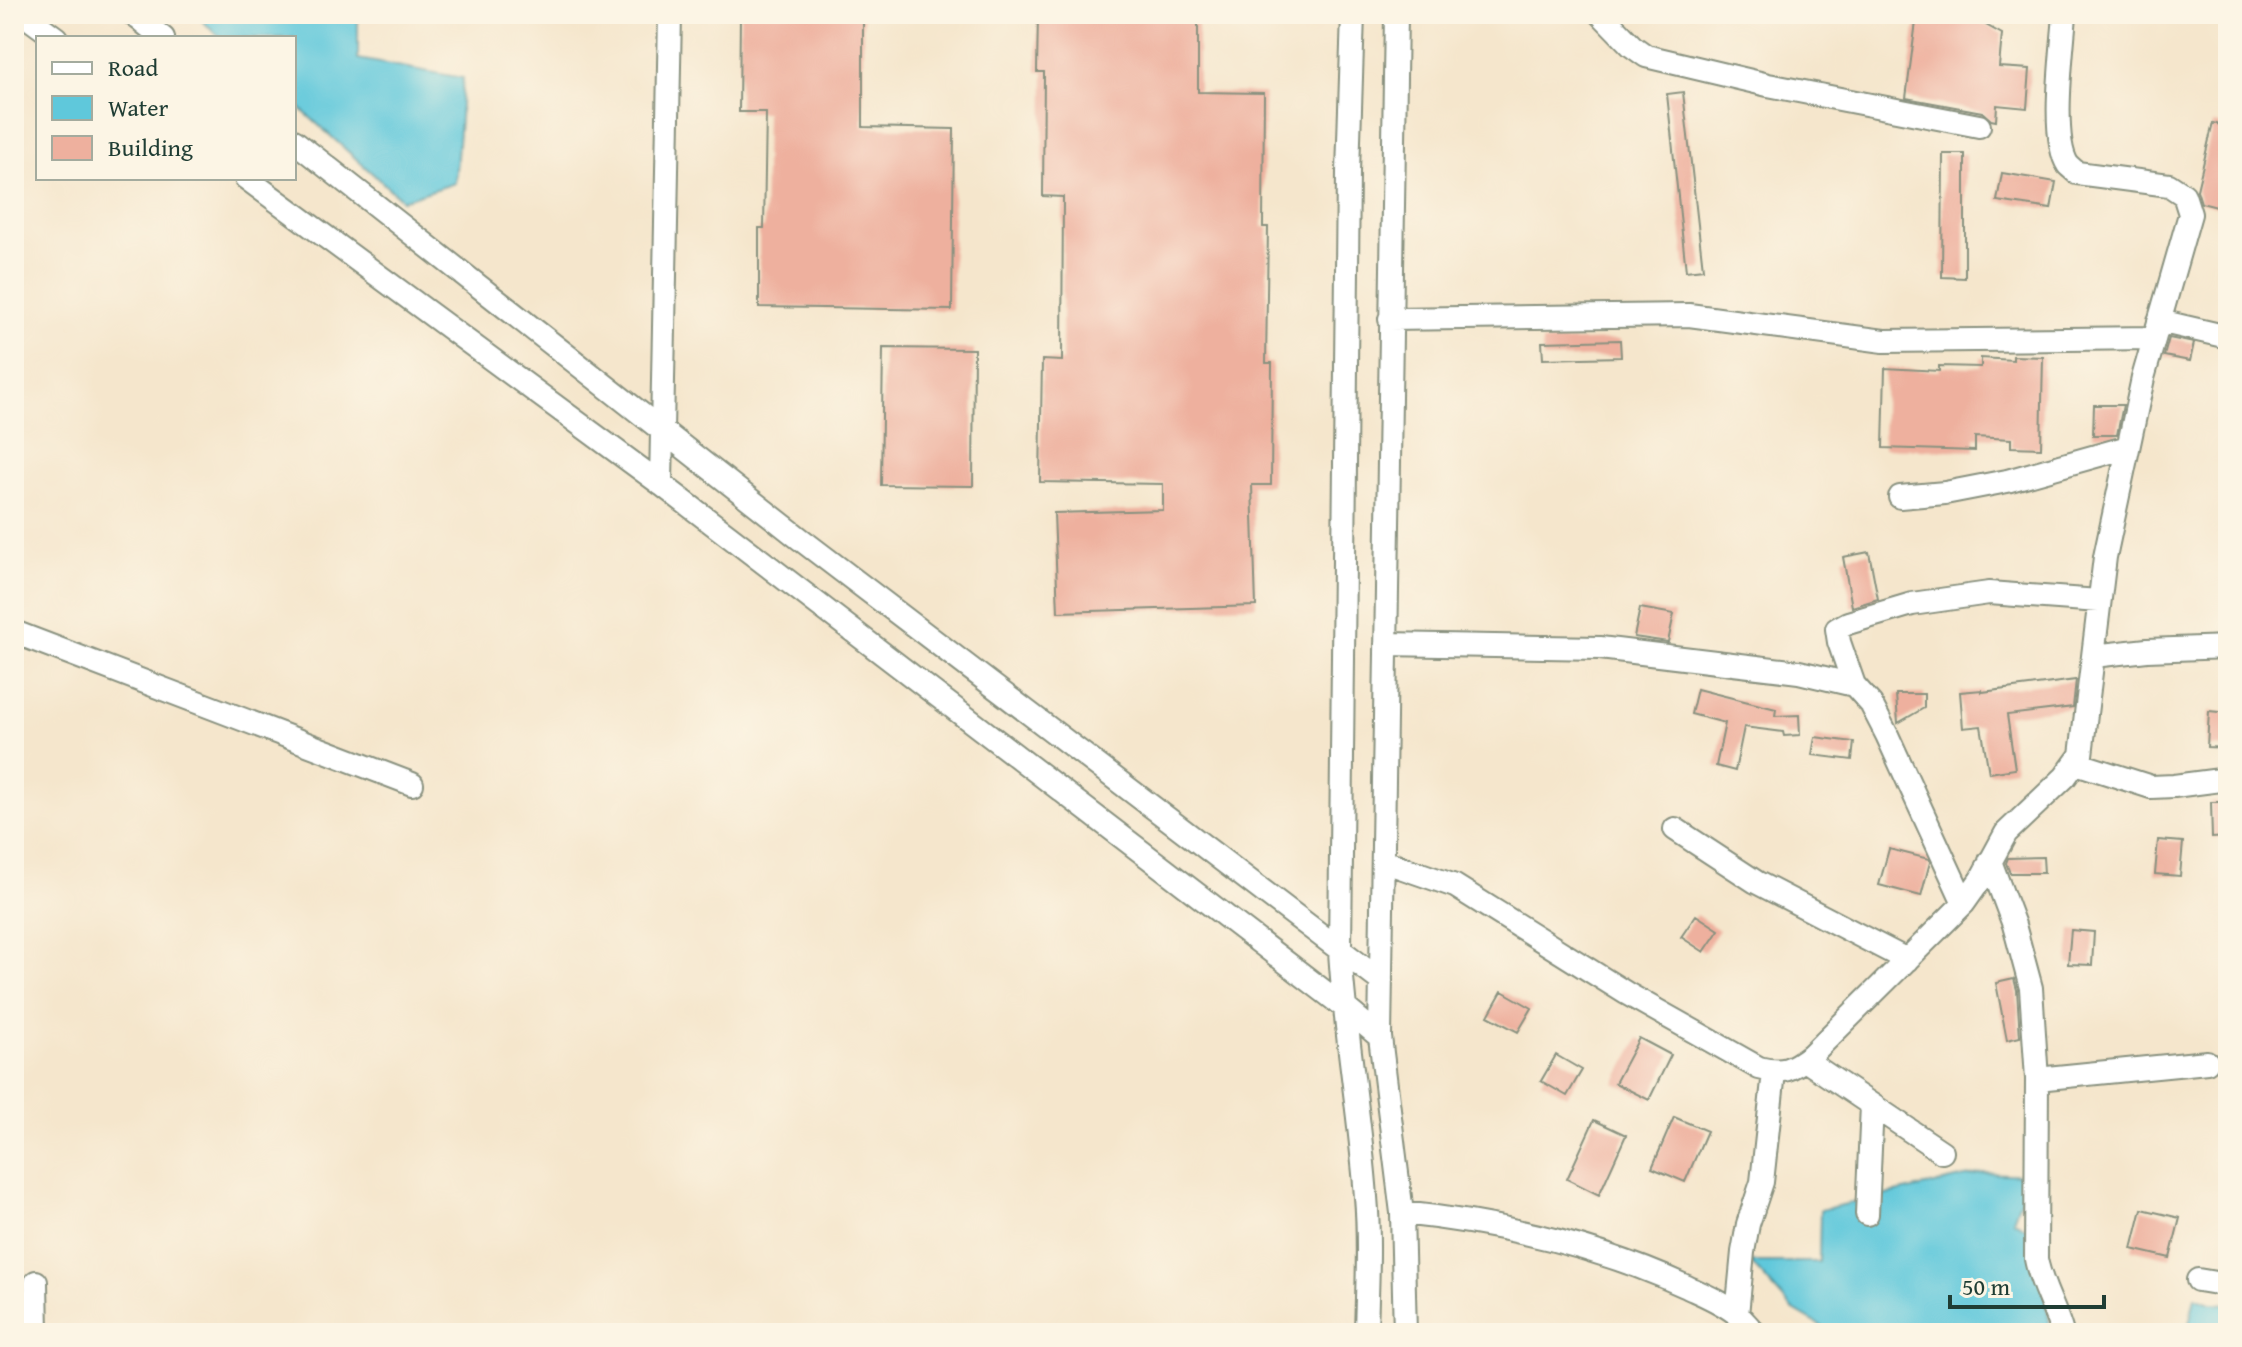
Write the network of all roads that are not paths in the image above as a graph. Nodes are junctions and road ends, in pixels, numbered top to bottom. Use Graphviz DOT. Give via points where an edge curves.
graph roads {
  1 [pos="23,14"];
  2 [pos="133,14"];
  3 [pos="670,14"];
  4 [pos="1353,14"];
  5 [pos="1396,14"];
  6 [pos="1601,14"];
  7 [pos="2065,14"];
  8 [pos="53,36"];
  9 [pos="160,36"];
  10 [pos="1979,126"];
  11 [pos="296,143"];
  12 [pos="249,180"];
  13 [pos="1390,319"];
  14 [pos="2157,330"];
  15 [pos="2228,337"];
  16 [pos="662,429"];
  17 [pos="2128,447"];
  18 [pos="661,484"];
  19 [pos="1900,497"];
  20 [pos="2099,601"];
  21 [pos="14,632"];
  22 [pos="1386,644"];
  23 [pos="2228,647"];
  24 [pos="2093,656"];
  25 [pos="1854,685"];
  26 [pos="2076,763"];
  27 [pos="2228,779"];
  28 [pos="412,784"];
  29 [pos="1675,829"];
  30 [pos="1383,861"];
  31 [pos="1990,861"];
  32 [pos="1964,903"];
  33 [pos="1340,951"];
  34 [pos="1907,960"];
  35 [pos="1381,981"];
  36 [pos="1343,1006"];
  37 [pos="1380,1037"];
  38 [pos="1805,1060"];
  39 [pos="2207,1062"];
  40 [pos="1774,1072"];
  41 [pos="2037,1079"];
  42 [pos="1872,1105"];
  43 [pos="1942,1152"];
  44 [pos="1402,1213"];
  45 [pos="1867,1214"];
  46 [pos="2198,1280"];
  47 [pos="36,1282"];
  48 [pos="2228,1285"];
  49 [pos="1737,1315"];
  50 [pos="37,1333"];
  51 [pos="1366,1333"];
  52 [pos="1405,1333"];
  53 [pos="1755,1333"];
  54 [pos="2062,1333"];
  1 -- 8 [label="street"];
  2 -- 9 [label="street"];
  3 -- 16 [label="street"];
  4 -- 33 [label="street"];
  5 -- 13 [label="street"];
  6 -- 10 [label="street" via="1646,56"];
  7 -- 14 [label="street" via="2059,127 2068,165 2077,173 2169,185 2188,205 2190,214"];
  11 -- 16 [label="street"];
  12 -- 18 [label="street"];
  13 -- 14 [label="street" via="1689,315 1884,341"];
  13 -- 22 [label="street"];
  14 -- 15 [label="street"];
  14 -- 17 [label="street"];
  16 -- 18 [label="street"];
  16 -- 33 [label="street"];
  17 -- 19 [label="street" via="1982,486"];
  17 -- 20 [label="street"];
  18 -- 36 [label="street"];
  20 -- 24 [label="street"];
  20 -- 25 [label="street" via="1989,593 1912,604 1848,623 1837,629"];
  21 -- 28 [label="street"];
  22 -- 25 [label="street" via="1600,648 1784,670"];
  22 -- 30 [label="street"];
  23 -- 24 [label="street"];
  24 -- 26 [label="street" via="2084,741"];
  25 -- 32 [label="street" via="1887,735"];
  26 -- 27 [label="street" via="2151,787"];
  26 -- 31 [label="street" via="2014,824"];
  29 -- 34 [label="street" via="1756,882"];
  30 -- 35 [label="street"];
  30 -- 40 [label="street" via="1455,886 1626,993"];
  31 -- 32 [label="street"];
  31 -- 41 [label="street" via="2027,968"];
  32 -- 34 [label="street"];
  33 -- 35 [label="street"];
  33 -- 36 [label="street"];
  34 -- 38 [label="street"];
  35 -- 37 [label="street"];
  36 -- 37 [label="street"];
  36 -- 51 [label="street" via="1367,1206"];
  37 -- 44 [label="street"];
  38 -- 40 [label="street"];
  38 -- 42 [label="street"];
  39 -- 41 [label="street"];
  40 -- 49 [label="street" via="1762,1182 1748,1224"];
  41 -- 54 [label="street" via="2036,1259"];
  42 -- 43 [label="street"];
  42 -- 45 [label="street"];
  44 -- 49 [label="street" via="1447,1217 1575,1245 1673,1281"];
  44 -- 52 [label="street"];
  46 -- 48 [label="street"];
  47 -- 50 [label="street"];
  49 -- 53 [label="street"];
}
